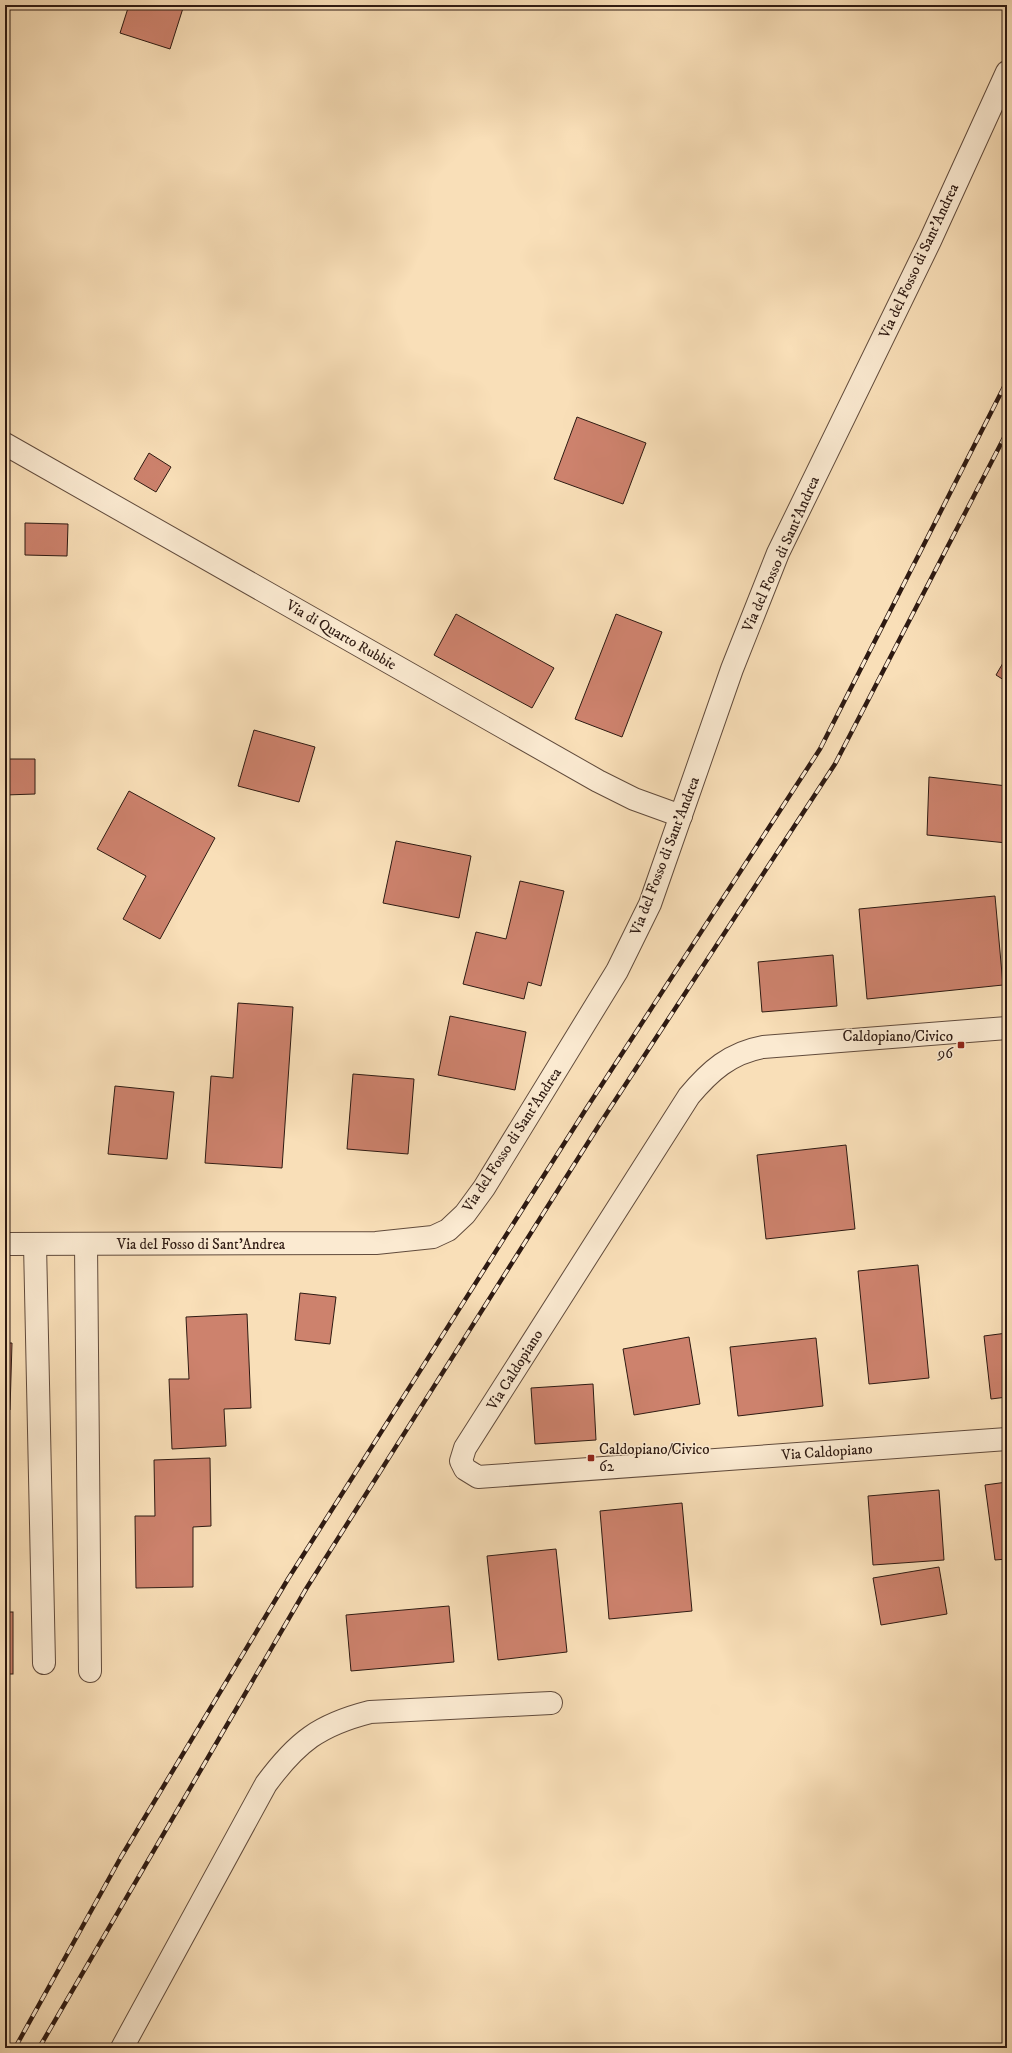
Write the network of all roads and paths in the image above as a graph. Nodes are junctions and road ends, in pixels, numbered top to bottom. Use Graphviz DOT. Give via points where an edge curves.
graph roads {
  1 [pos="1007,72"];
  2 [pos="5,444"];
  3 [pos="682,816"];
  4 [pos="1007,1028"];
  5 [pos="5,1244"];
  6 [pos="35,1244"];
  7 [pos="86,1244"];
  8 [pos="1007,1439"];
  9 [pos="44,1663"];
  10 [pos="90,1671"];
  11 [pos="551,1703"];
  12 [pos="122,2048"];
  1 -- 3 [label="street, Via del Fosso di Sant'Andrea" via="930,241 778,553 732,669"];
  2 -- 3 [label="street, Via di Quarto Rubbie" via="598,781 634,799"];
  3 -- 7 [label="street, Via del Fosso di Sant'Andrea" via="650,904 617,971 484,1188 465,1214 448,1230 425,1239 376,1243"];
  4 -- 8 [label="street, Via Caldopiano" via="763,1048 744,1052 719,1064 689,1096 465,1448 461,1461 465,1469 478,1477"];
  5 -- 6 [label="street, Via del Fosso di Sant'Andrea"];
  6 -- 7 [label="street, Via del Fosso di Sant'Andrea"];
  6 -- 9 [label="street"];
  7 -- 10 [label="street"];
  11 -- 12 [label="street" via="370,1712 342,1720 297,1747 266,1784"];
}
